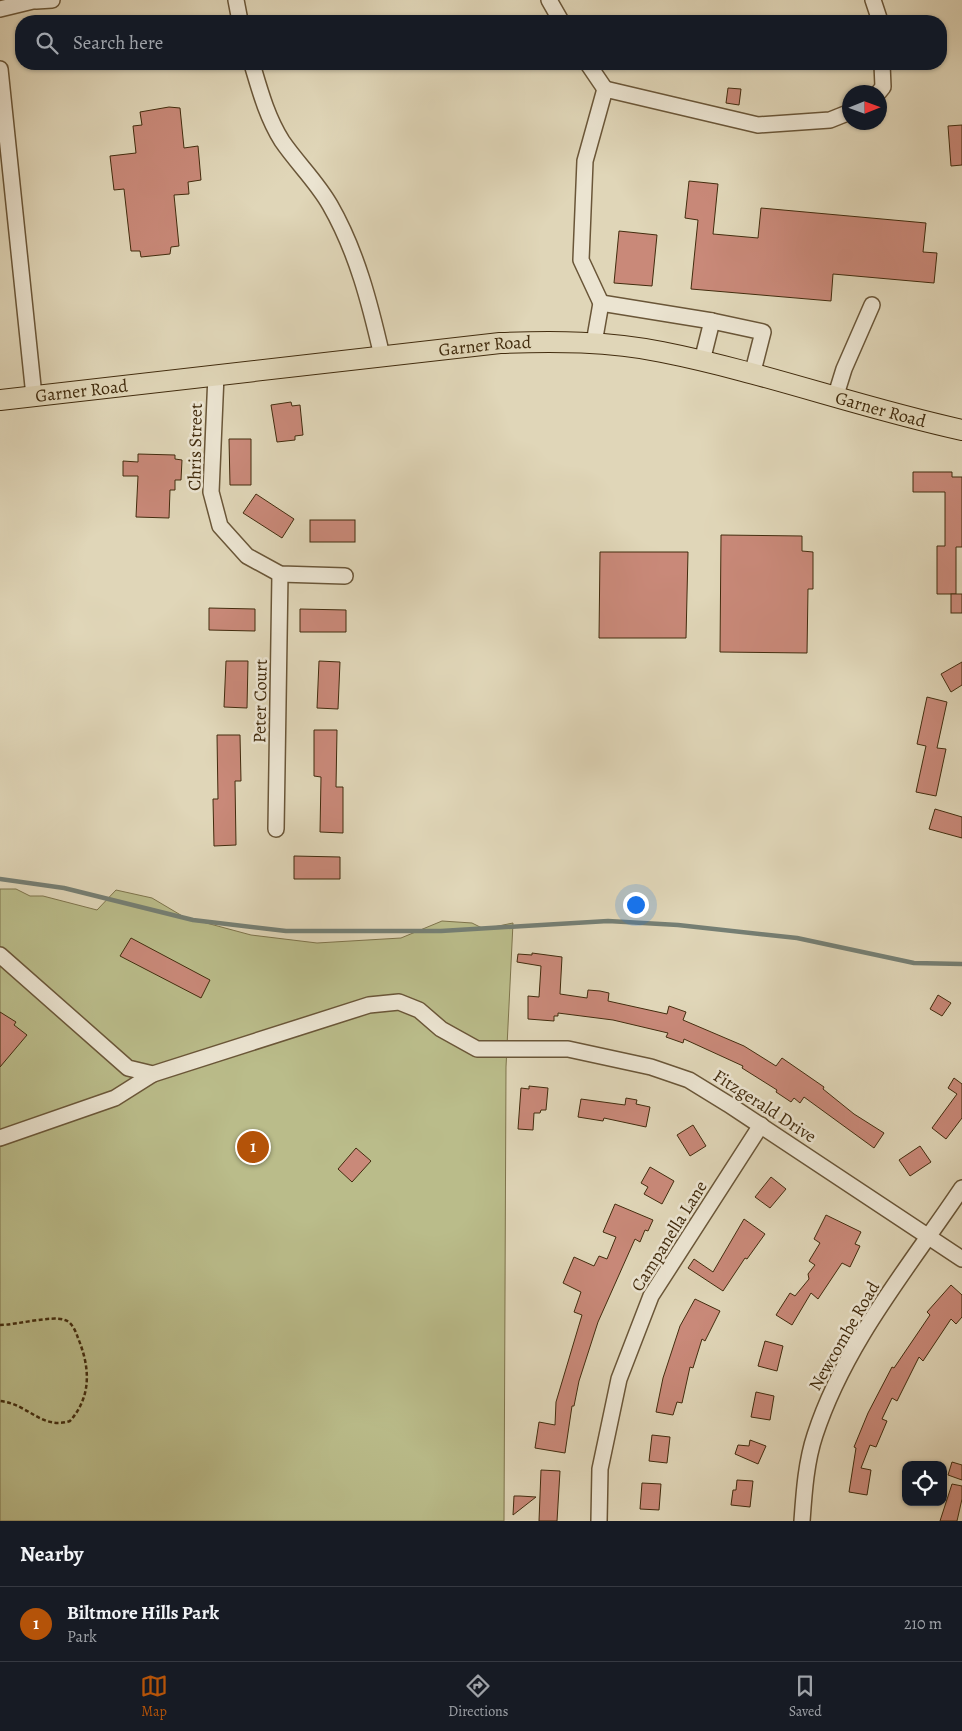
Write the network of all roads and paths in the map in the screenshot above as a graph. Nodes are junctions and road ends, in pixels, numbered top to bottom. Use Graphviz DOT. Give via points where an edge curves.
graph roads {
  1 [pos="52,0"];
  2 [pos="236,0"];
  3 [pos="549,0"];
  4 [pos="872,0"];
  5 [pos="36,1"];
  6 [pos="0,9"];
  7 [pos="239,15"];
  8 [pos="558,15"];
  9 [pos="878,15"];
  10 [pos="0,69"];
  11 [pos="254,70"];
  12 [pos="592,70"];
  13 [pos="882,70"];
  14 [pos="883,85"];
  15 [pos="605,89"];
  16 [pos="842,115"];
  17 [pos="601,303"];
  18 [pos="872,305"];
  19 [pos="712,321"];
  20 [pos="594,343"];
  21 [pos="382,356"];
  22 [pos="702,361"];
  23 [pos="752,374"];
  24 [pos="216,375"];
  25 [pos="34,396"];
  26 [pos="835,398"];
  27 [pos="0,400"];
  28 [pos="962,430"];
  29 [pos="280,574"];
  30 [pos="344,576"];
  31 [pos="276,829"];
  32 [pos="0,956"];
  33 [pos="153,1074"];
  34 [pos="761,1125"];
  35 [pos="0,1138"];
  36 [pos="962,1188"];
  37 [pos="930,1237"];
  38 [pos="962,1259"];
  39 [pos="0,1325"];
  40 [pos="0,1401"];
  41 [pos="599,1521"];
  42 [pos="802,1521"];
  1 -- 5 [label="street"];
  2 -- 7 [label="street"];
  3 -- 8 [label="street"];
  4 -- 9 [label="street"];
  5 -- 6 [label="street"];
  10 -- 25 [label="street"];
  11 -- 21 [label="street" via="268,116 282,141 330,204 355,258"];
  12 -- 15 [label="street"];
  13 -- 14 [label="street"];
  15 -- 16 [label="street" via="758,124 830,120"];
  15 -- 17 [label="street" via="585,161 581,260"];
  17 -- 19 [label="street"];
  17 -- 20 [label="street"];
  18 -- 26 [label="street"];
  19 -- 22 [label="street"];
  19 -- 23 [label="street" via="763,332"];
  20 -- 21 [label="main road, Garner Road" via="500,343"];
  20 -- 22 [label="main road, Garner Road"];
  21 -- 24 [label="main road, Garner Road"];
  22 -- 23 [label="main road, Garner Road"];
  23 -- 26 [label="main road, Garner Road"];
  24 -- 25 [label="main road, Garner Road"];
  24 -- 29 [label="street, Chris Street" via="211,492 220,526 247,556"];
  25 -- 27 [label="main road, Garner Road"];
  26 -- 28 [label="main road, Garner Road"];
  29 -- 30 [label="street, Chris Street"];
  29 -- 31 [label="street, Peter Court"];
  32 -- 33 [label="street" via="128,1068"];
  33 -- 34 [label="street, Fitzgerald Drive" via="368,1005 399,1002 419,1010 441,1029 477,1049 568,1049 651,1067 689,1080"];
  33 -- 35 [label="street, Fitzgerald Drive" via="115,1098"];
  34 -- 37 [label="street, Fitzgerald Drive"];
  34 -- 41 [label="street, Campanella Lane" via="651,1296 618,1379 600,1469"];
  36 -- 37 [label="street, Newcombe Road"];
  37 -- 38 [label="street, Fitzgerald Drive"];
  37 -- 42 [label="street, Newcombe Road" via="887,1296 832,1388 814,1437"];
  39 -- 40 [label="path" via="44,1319 65,1320 77,1334 88,1368 84,1398 70,1421 50,1423 14,1402"];
}
